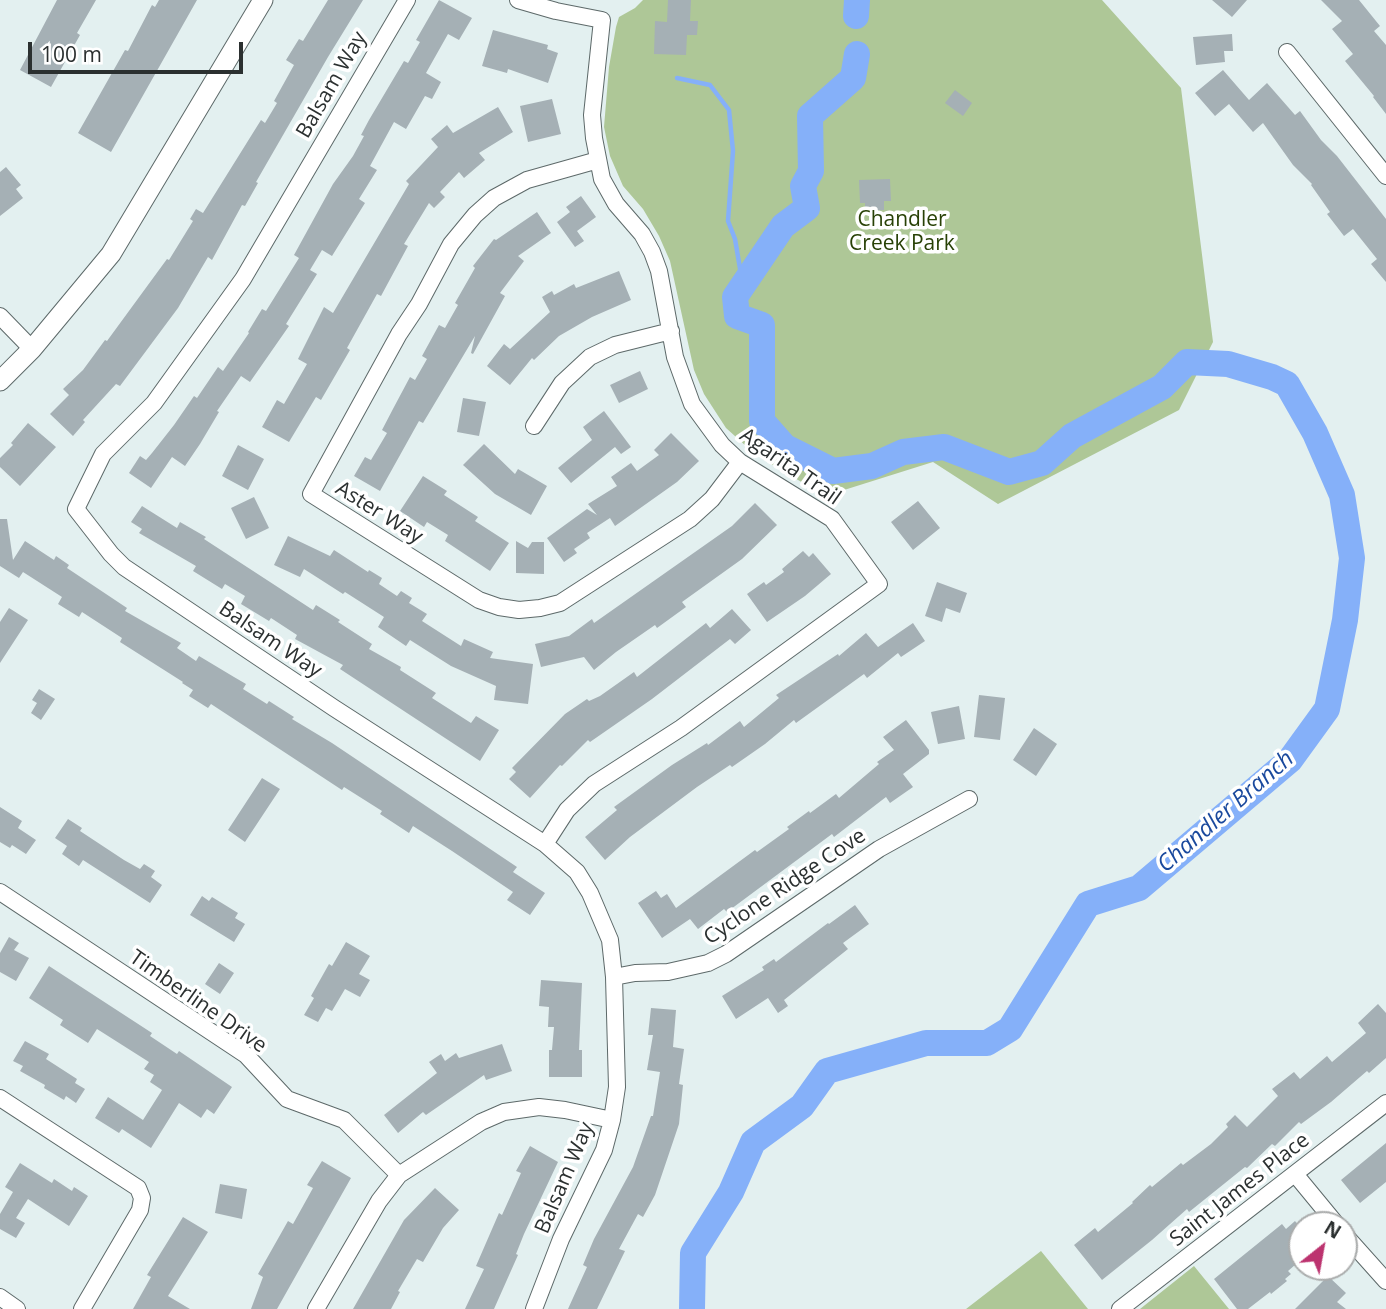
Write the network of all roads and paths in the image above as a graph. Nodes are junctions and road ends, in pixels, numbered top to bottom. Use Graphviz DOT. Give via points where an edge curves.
graph roads {
  1 [pos="263,0"];
  2 [pos="407,0"];
  3 [pos="518,0"];
  4 [pos="1287,52"];
  5 [pos="598,160"];
  6 [pos="1386,176"];
  7 [pos="0,316"];
  8 [pos="671,331"];
  9 [pos="32,349"];
  10 [pos="0,381"];
  11 [pos="534,426"];
  12 [pos="740,462"];
  13 [pos="969,799"];
  14 [pos="545,844"];
  15 [pos="0,892"];
  16 [pos="614,977"];
  17 [pos="0,1098"];
  18 [pos="1386,1103"];
  19 [pos="612,1120"];
  20 [pos="1295,1174"];
  21 [pos="399,1175"];
  22 [pos="1325,1211"];
  23 [pos="1358,1251"];
  24 [pos="1386,1281"];
  25 [pos="0,1297"];
  26 [pos="17,1309"];
  27 [pos="82,1309"];
  28 [pos="316,1309"];
  29 [pos="534,1309"];
  30 [pos="1120,1309"];
  1 -- 9 [label="main road" via="111,254"];
  2 -- 14 [label="street, Balsam Way" via="243,279 154,403 103,454 76,509 124,567"];
  3 -- 5 [label="street, Agarita Trail" via="602,20 592,115"];
  4 -- 6 [label="street"];
  5 -- 8 [label="street, Agarita Trail" via="606,188 652,252"];
  5 -- 12 [label="street, Aster Way" via="516,186 475,215 452,244 399,334 311,494 479,600 530,609 560,603 690,519"];
  7 -- 9 [label="street"];
  8 -- 11 [label="street" via="615,345 590,357 562,383"];
  8 -- 12 [label="street, Agarita Trail" via="674,357 692,404"];
  9 -- 10 [label="main road"];
  12 -- 14 [label="street, Agarita Trail" via="832,519 879,584 681,728 594,784 567,810"];
  13 -- 16 [label="street, Cyclone Ridge Cove" via="879,849 726,954 668,972"];
  14 -- 16 [label="street, Balsam Way" via="577,872 590,893 610,940"];
  15 -- 21 [label="street, Timberline Drive" via="246,1055 287,1099 344,1120"];
  16 -- 19 [label="street, Balsam Way" via="617,1087"];
  17 -- 27 [label="street" via="138,1188 142,1198"];
  18 -- 20 [label="street, Saint James Place"];
  19 -- 21 [label="street" via="539,1107 504,1112"];
  19 -- 29 [label="street, Balsam Way" via="604,1150"];
  20 -- 22 [label="street"];
  20 -- 30 [label="street, Saint James Place"];
  21 -- 28 [label="street"];
  23 -- 24 [label="street"];
  25 -- 26 [label="street"];
}
